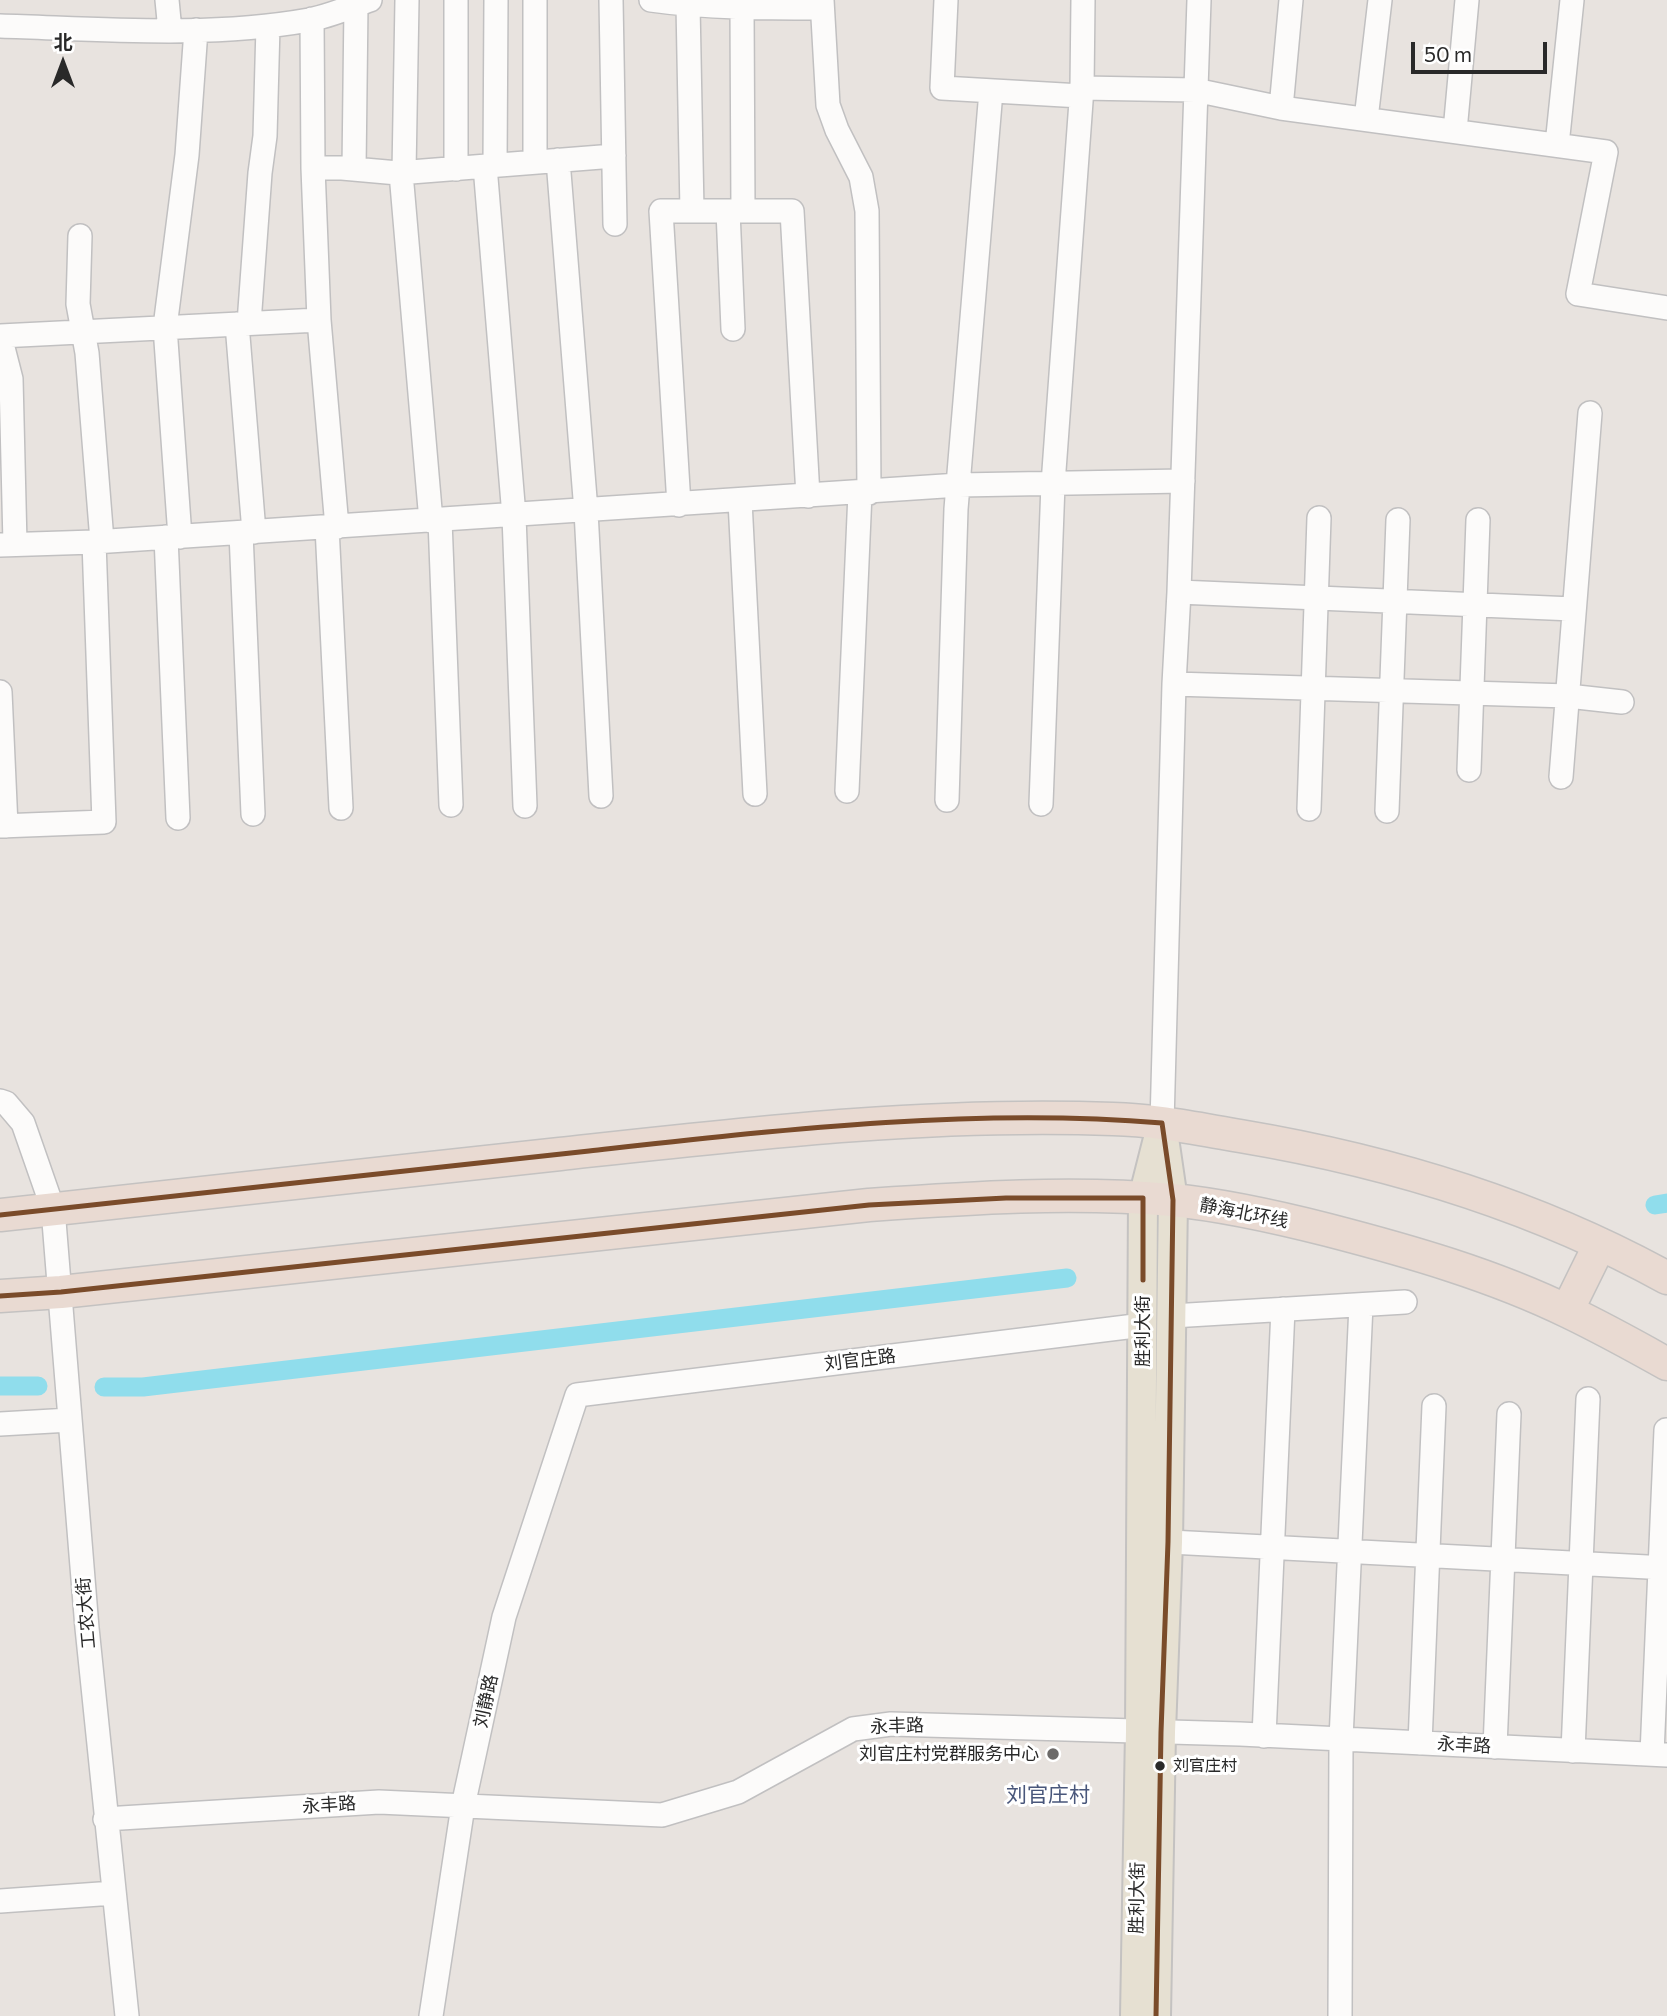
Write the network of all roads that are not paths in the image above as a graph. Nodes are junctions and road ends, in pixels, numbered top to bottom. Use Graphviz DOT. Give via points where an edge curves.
graph roads {
  1 [pos="167,0"];
  2 [pos="407,0"];
  3 [pos="456,0"];
  4 [pos="496,0"];
  5 [pos="535,0"];
  6 [pos="611,0"];
  7 [pos="651,0"];
  8 [pos="946,0"];
  9 [pos="1083,0"];
  10 [pos="1199,0"];
  11 [pos="1291,0"];
  12 [pos="1380,0"];
  13 [pos="1467,0"];
  14 [pos="1572,0"];
  15 [pos="363,3"];
  16 [pos="692,4"];
  17 [pos="822,4"];
  18 [pos="742,8"];
  19 [pos="320,12"];
  20 [pos="0,26"];
  21 [pos="268,26"];
  22 [pos="197,30"];
  23 [pos="170,31"];
  24 [pos="1195,90"];
  25 [pos="991,91"];
  26 [pos="1082,92"];
  27 [pos="1281,108"];
  28 [pos="1366,120"];
  29 [pos="1455,131"];
  30 [pos="1557,145"];
  31 [pos="614,156"];
  32 [pos="558,160"];
  33 [pos="535,162"];
  34 [pos="490,166"];
  35 [pos="313,168"];
  36 [pos="354,169"];
  37 [pos="456,169"];
  38 [pos="403,172"];
  39 [pos="692,211"];
  40 [pos="735,211"];
  41 [pos="615,224"];
  42 [pos="80,236"];
  43 [pos="1667,308"];
  44 [pos="319,320"];
  45 [pos="243,324"];
  46 [pos="165,327"];
  47 [pos="733,329"];
  48 [pos="84,331"];
  49 [pos="0,336"];
  50 [pos="1590,413"];
  51 [pos="1182,481"];
  52 [pos="1054,484"];
  53 [pos="959,485"];
  54 [pos="864,493"];
  55 [pos="807,496"];
  56 [pos="740,501"];
  57 [pos="679,505"];
  58 [pos="586,511"];
  59 [pos="514,516"];
  60 [pos="1319,518"];
  61 [pos="435,520"];
  62 [pos="1398,520"];
  63 [pos="1478,520"];
  64 [pos="332,527"];
  65 [pos="248,532"];
  66 [pos="173,537"];
  67 [pos="98,542"];
  68 [pos="8,545"];
  69 [pos="1180,592"];
  70 [pos="1316,598"];
  71 [pos="1395,601"];
  72 [pos="1475,605"];
  73 [pos="1573,610"];
  74 [pos="1174,684"];
  75 [pos="1313,688"];
  76 [pos="1392,691"];
  77 [pos="0,692"];
  78 [pos="1472,694"];
  79 [pos="1568,696"];
  80 [pos="1622,702"];
  81 [pos="1469,771"];
  82 [pos="1561,777"];
  83 [pos="847,791"];
  84 [pos="755,794"];
  85 [pos="601,796"];
  86 [pos="947,800"];
  87 [pos="1041,804"];
  88 [pos="451,805"];
  89 [pos="524,806"];
  90 [pos="341,808"];
  91 [pos="1309,809"];
  92 [pos="1387,811"];
  93 [pos="253,814"];
  94 [pos="178,818"];
  95 [pos="3,826"];
  96 [pos="0,1101"];
  97 [pos="1162,1123"];
  98 [pos="1158,1199"];
  99 [pos="53,1209"];
  100 [pos="0,1215"];
  101 [pos="1600,1244"];
  102 [pos="1667,1278"];
  103 [pos="61,1292"];
  104 [pos="0,1296"];
  105 [pos="1405,1302"];
  106 [pos="1361,1305"];
  107 [pos="1283,1309"];
  108 [pos="1567,1311"];
  109 [pos="1172,1316"];
  110 [pos="1143,1325"];
  111 [pos="1667,1364"];
  112 [pos="577,1395"];
  113 [pos="1588,1399"];
  114 [pos="1433,1406"];
  115 [pos="1509,1414"];
  116 [pos="70,1420"];
  117 [pos="0,1423"];
  118 [pos="1666,1430"];
  119 [pos="1155,1541"];
  120 [pos="1274,1547"];
  121 [pos="1350,1551"];
  122 [pos="1427,1555"];
  123 [pos="1503,1559"];
  124 [pos="1581,1564"];
  125 [pos="1664,1568"];
  126 [pos="1151,1732"];
  127 [pos="1264,1736"];
  128 [pos="1340,1739"];
  129 [pos="1419,1743"];
  130 [pos="1495,1747"];
  131 [pos="1573,1751"];
  132 [pos="1659,1755"];
  133 [pos="463,1806"];
  134 [pos="105,1819"];
  135 [pos="114,1893"];
  136 [pos="0,1902"];
  137 [pos="127,2016"];
  138 [pos="431,2016"];
  139 [pos="1135,2016"];
  140 [pos="1156,2016"];
  141 [pos="1340,2016"];
  1 -- 23 [label="street"];
  2 -- 38 [label="street"];
  3 -- 37 [label="street"];
  4 -- 34 [label="street"];
  5 -- 33 [label="street"];
  6 -- 31 [label="street"];
  7 -- 16 [label="street"];
  8 -- 25 [label="street" via="942,88"];
  9 -- 26 [label="street"];
  10 -- 24 [label="street"];
  11 -- 27 [label="street"];
  12 -- 28 [label="street"];
  13 -- 29 [label="street"];
  14 -- 30 [label="street"];
  15 -- 19 [label="street"];
  15 -- 36 [label="street"];
  16 -- 18 [label="street"];
  16 -- 39 [label="street"];
  17 -- 18 [label="street"];
  17 -- 54 [label="street" via="828,105 861,177 867,211"];
  18 -- 40 [label="street"];
  19 -- 21 [label="street"];
  19 -- 35 [label="street"];
  20 -- 23 [label="street"];
  21 -- 22 [label="street"];
  21 -- 45 [label="street" via="265,136"];
  22 -- 23 [label="street"];
  22 -- 46 [label="street"];
  24 -- 26 [label="street"];
  24 -- 27 [label="street"];
  24 -- 51 [label="street"];
  25 -- 26 [label="street"];
  25 -- 53 [label="street"];
  26 -- 52 [label="street"];
  27 -- 28 [label="street"];
  28 -- 29 [label="street"];
  29 -- 30 [label="street"];
  30 -- 43 [label="street" via="1606,152 1578,294"];
  31 -- 32 [label="street"];
  31 -- 41 [label="street"];
  32 -- 33 [label="street"];
  32 -- 58 [label="street"];
  33 -- 34 [label="street"];
  34 -- 37 [label="street"];
  34 -- 59 [label="street"];
  35 -- 36 [label="street"];
  35 -- 44 [label="street"];
  36 -- 38 [label="street"];
  37 -- 38 [label="street"];
  38 -- 61 [label="street"];
  39 -- 40 [label="street"];
  39 -- 57 [label="street" via="661,212"];
  40 -- 47 [label="street"];
  40 -- 55 [label="street" via="792,211"];
  42 -- 48 [label="street" via="78,304"];
  44 -- 45 [label="street"];
  44 -- 64 [label="street"];
  45 -- 46 [label="street"];
  45 -- 65 [label="street"];
  46 -- 48 [label="street"];
  46 -- 66 [label="street"];
  48 -- 49 [label="street"];
  48 -- 67 [label="street"];
  49 -- 68 [label="street" via="11,380"];
  50 -- 73 [label="street"];
  51 -- 52 [label="street"];
  51 -- 69 [label="street"];
  52 -- 53 [label="street"];
  52 -- 87 [label="street"];
  53 -- 54 [label="street"];
  53 -- 86 [label="street"];
  54 -- 55 [label="street"];
  54 -- 83 [label="street"];
  55 -- 56 [label="street"];
  56 -- 57 [label="street"];
  56 -- 84 [label="street"];
  57 -- 58 [label="street"];
  58 -- 59 [label="street"];
  58 -- 85 [label="street"];
  59 -- 61 [label="street"];
  59 -- 89 [label="street"];
  60 -- 70 [label="street"];
  61 -- 64 [label="street"];
  61 -- 88 [label="street"];
  62 -- 71 [label="street"];
  63 -- 72 [label="street"];
  64 -- 65 [label="street"];
  64 -- 90 [label="street"];
  65 -- 66 [label="street"];
  65 -- 93 [label="street"];
  66 -- 67 [label="street"];
  66 -- 94 [label="street"];
  67 -- 68 [label="street"];
  67 -- 95 [label="street" via="104,822"];
  69 -- 70 [label="street"];
  69 -- 74 [label="street"];
  70 -- 71 [label="street"];
  70 -- 75 [label="street"];
  71 -- 72 [label="street"];
  71 -- 76 [label="street"];
  72 -- 73 [label="street"];
  72 -- 78 [label="street"];
  73 -- 79 [label="street"];
  74 -- 75 [label="street"];
  74 -- 97 [label="street"];
  75 -- 76 [label="street"];
  75 -- 91 [label="street"];
  76 -- 78 [label="street"];
  76 -- 92 [label="street"];
  77 -- 95 [label="street"];
  78 -- 79 [label="street"];
  78 -- 81 [label="street"];
  79 -- 80 [label="street"];
  79 -- 82 [label="street"];
  96 -- 99 [label="street, 工农大街" via="23,1124"];
  97 -- 98 [label="main road, 胜利大街"];
  97 -- 99 [label="highway" via="994,1118 818,1128"];
  97 -- 101 [label="highway" via="1301,1146 1400,1171 1461,1189"];
  98 -- 103 [label="highway, 静海北环线" via="963,1198 869,1205"];
  98 -- 108 [label="highway, 静海北环线" via="1290,1221 1387,1246"];
  98 -- 109 [label="main road, 胜利大街"];
  98 -- 110 [label="main road, 胜利大街"];
  99 -- 100 [label="highway"];
  99 -- 103 [label="street, 工农大街"];
  101 -- 102 [label="highway"];
  101 -- 108 [label="highway"];
  103 -- 104 [label="highway, 静海北环线"];
  103 -- 116 [label="street, 工农大街"];
  105 -- 106 [label="street"];
  106 -- 107 [label="street"];
  106 -- 121 [label="street"];
  107 -- 109 [label="street"];
  107 -- 120 [label="street"];
  108 -- 111 [label="highway, 静海北环线"];
  109 -- 119 [label="main road, 胜利大街"];
  110 -- 112 [label="street, 刘官庄路"];
  110 -- 119 [label="main road, 胜利大街"];
  112 -- 133 [label="street, 刘静路" via="504,1616"];
  113 -- 124 [label="street"];
  114 -- 122 [label="street"];
  115 -- 123 [label="street"];
  116 -- 117 [label="street"];
  116 -- 134 [label="street, 工农大街"];
  118 -- 125 [label="street"];
  119 -- 120 [label="street"];
  119 -- 126 [label="main road, 胜利大街"];
  120 -- 121 [label="street"];
  120 -- 127 [label="street"];
  121 -- 122 [label="street"];
  121 -- 128 [label="street"];
  122 -- 123 [label="street"];
  122 -- 129 [label="street"];
  123 -- 124 [label="street"];
  123 -- 130 [label="street"];
  124 -- 125 [label="street"];
  124 -- 131 [label="street"];
  125 -- 132 [label="street"];
  126 -- 127 [label="street, 永丰路"];
  126 -- 133 [label="street, 永丰路" via="891,1724 853,1729 738,1792 662,1815"];
  126 -- 139 [label="main road, 胜利大街"];
  126 -- 140 [label="main road, 胜利大街"];
  127 -- 128 [label="street, 永丰路"];
  128 -- 129 [label="street, 永丰路"];
  128 -- 141 [label="street"];
  129 -- 130 [label="street, 永丰路"];
  130 -- 131 [label="street, 永丰路"];
  131 -- 132 [label="street, 永丰路"];
  133 -- 134 [label="street, 永丰路" via="379,1802"];
  133 -- 138 [label="street, 刘静路"];
  134 -- 135 [label="street, 工农大街"];
  135 -- 136 [label="street"];
  135 -- 137 [label="street, 工农大街"];
}
